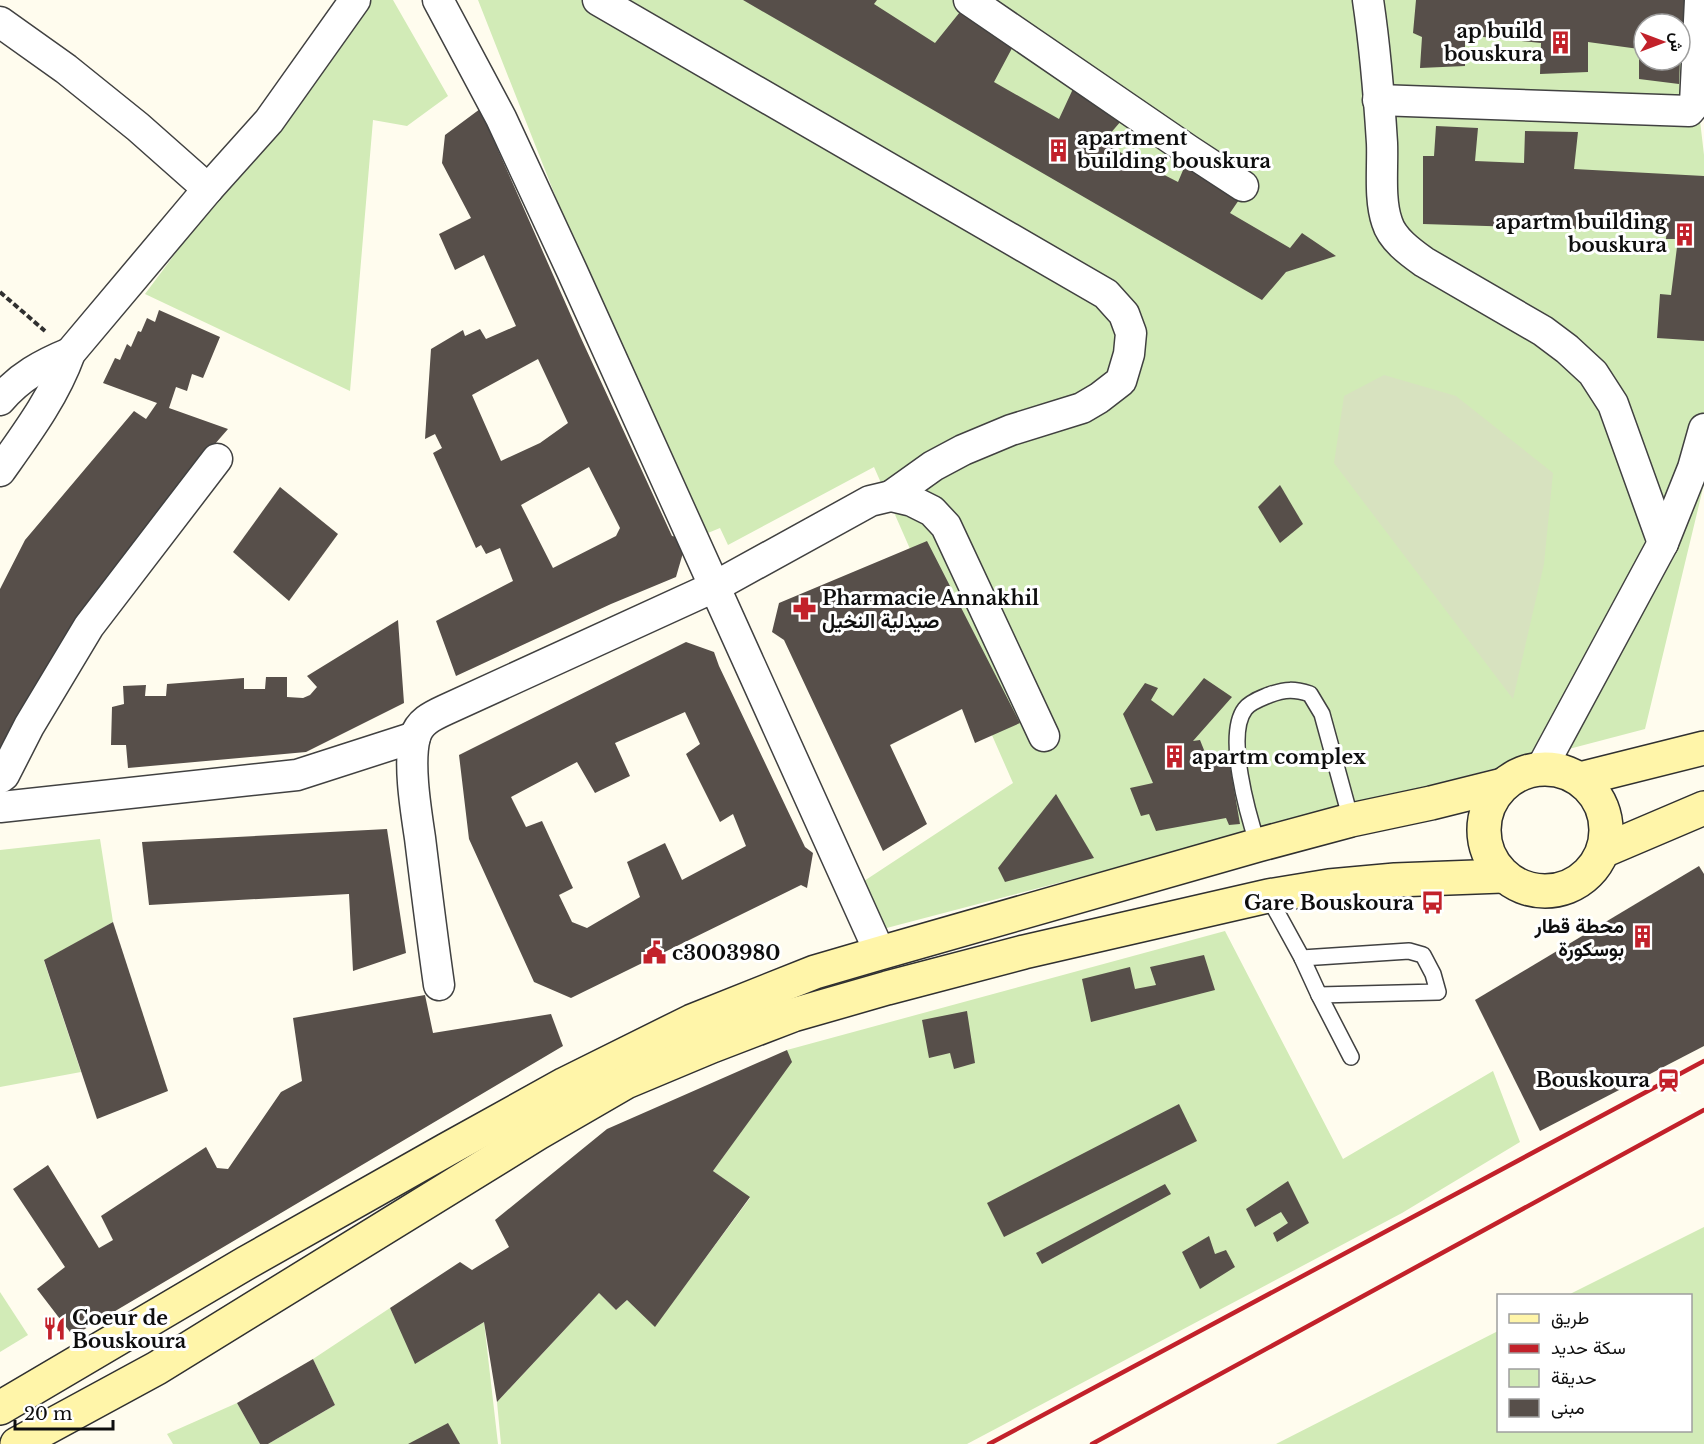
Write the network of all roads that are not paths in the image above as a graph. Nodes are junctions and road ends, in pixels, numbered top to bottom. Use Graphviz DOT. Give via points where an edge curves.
graph roads {
  1 [pos="356,0"];
  2 [pos="438,0"];
  3 [pos="598,0"];
  4 [pos="969,0"];
  5 [pos="1368,0"];
  6 [pos="1700,0"];
  7 [pos="0,22"];
  8 [pos="1378,100"];
  9 [pos="1243,186"];
  10 [pos="208,189"];
  11 [pos="70,353"];
  12 [pos="0,400"];
  13 [pos="1704,429"];
  14 [pos="217,459"];
  15 [pos="0,471"];
  16 [pos="891,496"];
  17 [pos="1663,543"];
  18 [pos="714,587"];
  19 [pos="1044,736"];
  20 [pos="415,737"];
  21 [pos="1704,748"];
  22 [pos="1541,768"];
  23 [pos="0,778"];
  24 [pos="1580,779"];
  25 [pos="1503,785"];
  26 [pos="0,807"];
  27 [pos="1704,808"];
  28 [pos="1351,820"];
  29 [pos="1257,845"];
  30 [pos="1603,851"];
  31 [pos="1502,876"];
  32 [pos="1268,896"];
  33 [pos="880,953"];
  34 [pos="1302,958"];
  35 [pos="439,985"];
  36 [pos="1319,995"];
  37 [pos="1351,1057"];
  38 [pos="0,1408"];
  39 [pos="17,1444"];
  1 -- 10 [label="street" via="270,122"];
  2 -- 18 [label="street" via="506,128"];
  3 -- 16 [label="street" via="1106,294 1124,314 1131,333 1121,381 1082,408 963,450"];
  4 -- 9 [label="street"];
  5 -- 8 [label="street"];
  6 -- 8 [label="street" via="1695,104 1689,111"];
  7 -- 10 [label="street" via="66,69"];
  8 -- 17 [label="street" via="1382,189 1387,222 1394,235 1424,262 1543,330 1593,373 1613,404"];
  10 -- 11 [label="street"];
  11 -- 12 [label="street" via="26,375"];
  11 -- 15 [label="street" via="42,410"];
  13 -- 17 [label="street"];
  14 -- 23 [label="street" via="89,626"];
  16 -- 18 [label="street" via="870,501"];
  16 -- 19 [label="street" via="932,511 946,526"];
  17 -- 22 [label="street"];
  18 -- 20 [label="street" via="434,716 419,727"];
  18 -- 33 [label="street"];
  20 -- 26 [label="street" via="297,775"];
  20 -- 35 [label="street" via="414,794"];
  21 -- 24 [label="street"];
  22 -- 24 [label="street" via="1561,770"];
  22 -- 25 [label="street" via="1520,773"];
  24 -- 30 [label="street" via="1601,804 1607,830"];
  25 -- 28 [label="street"];
  25 -- 31 [label="street" via="1493,796 1485,816 1485,846"];
  27 -- 30 [label="street"];
  28 -- 29 [label="street"];
  28 -- 29 [label="lane" via="1322,714 1310,694 1297,690 1279,692 1246,708 1238,724 1237,754"];
  29 -- 33 [label="street"];
  30 -- 31 [label="street" via="1584,878 1557,891 1536,892"];
  31 -- 32 [label="street" via="1395,880"];
  32 -- 34 [label="lane"];
  32 -- 39 [label="street" via="887,987 793,1015 626,1082 158,1368"];
  33 -- 38 [label="street" via="815,972 692,1021 565,1084 256,1257"];
  34 -- 36 [label="lane"];
  34 -- 36 [label="lane" via="1409,951 1424,956 1438,993"];
  36 -- 37 [label="lane"];
}
